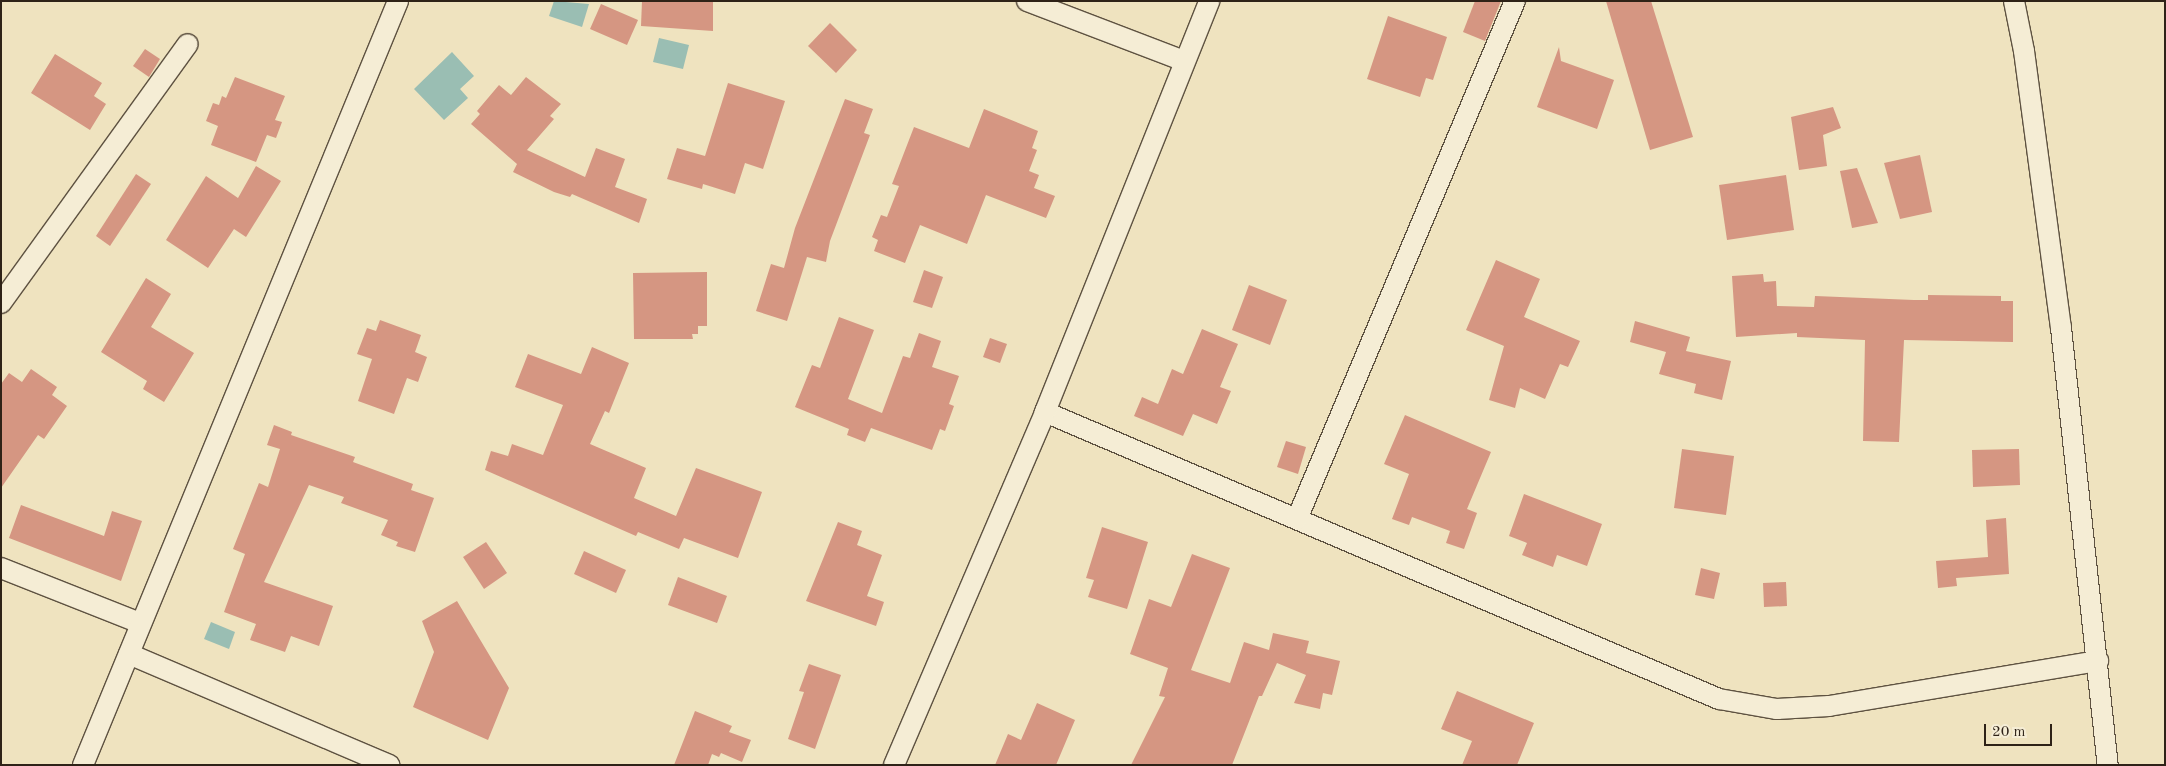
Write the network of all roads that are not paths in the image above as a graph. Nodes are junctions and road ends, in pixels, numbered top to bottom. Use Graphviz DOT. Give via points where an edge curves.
graph roads {
  1 [pos="398,1"];
  2 [pos="1027,1"];
  3 [pos="1209,1"];
  4 [pos="1515,1"];
  5 [pos="2014,1"];
  6 [pos="188,44"];
  7 [pos="1184,61"];
  8 [pos="1,304"];
  9 [pos="1044,412"];
  10 [pos="1297,519"];
  11 [pos="1,568"];
  12 [pos="140,623"];
  13 [pos="129,654"];
  14 [pos="2098,661"];
  15 [pos="83,765"];
  16 [pos="389,765"];
  17 [pos="894,765"];
  18 [pos="2108,765"];
  1 -- 12 [label="street"];
  2 -- 7 [label="street"];
  3 -- 7 [label="street"];
  4 -- 10 [label="street"];
  5 -- 14 [label="street" via="2024,51 2062,328"];
  6 -- 8 [label="street"];
  7 -- 9 [label="street"];
  9 -- 10 [label="street"];
  9 -- 17 [label="street"];
  10 -- 14 [label="street" via="1719,699 1777,709 1828,706"];
  11 -- 12 [label="street"];
  12 -- 13 [label="street"];
  13 -- 15 [label="street"];
  13 -- 16 [label="street"];
  14 -- 18 [label="street"];
}
